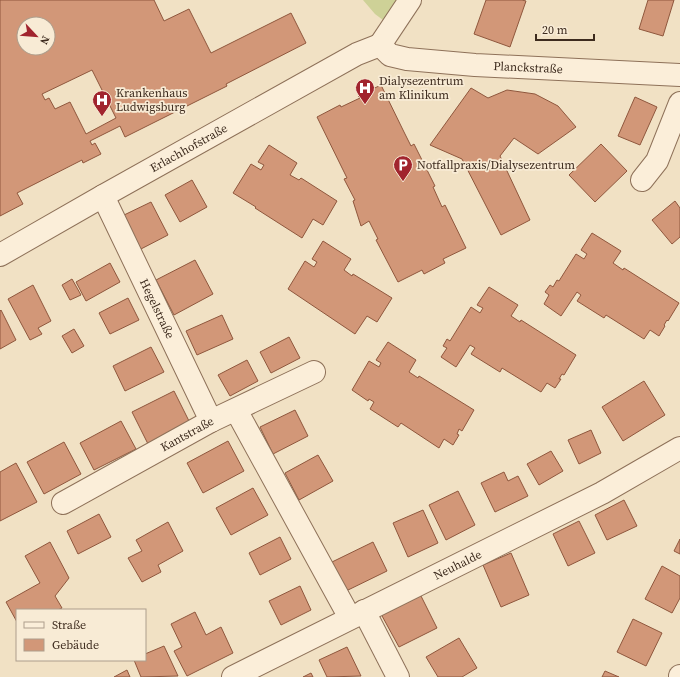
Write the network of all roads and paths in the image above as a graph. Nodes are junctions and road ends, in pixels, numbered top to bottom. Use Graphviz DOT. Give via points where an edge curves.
graph roads {
  1 [pos="410,0"];
  2 [pos="380,45"];
  3 [pos="680,75"];
  4 [pos="680,103"];
  5 [pos="642,180"];
  6 [pos="103,196"];
  7 [pos="0,255"];
  8 [pos="314,372"];
  9 [pos="236,410"];
  10 [pos="211,421"];
  11 [pos="680,448"];
  12 [pos="63,503"];
  13 [pos="357,615"];
  14 [pos="233,677"];
  15 [pos="398,677"];
  1 -- 2 [label="street"];
  2 -- 3 [label="street, Planckstraße" via="390,55 407,59 475,65"];
  2 -- 6 [label="street, Erlachhofstraße" via="357,54"];
  4 -- 5 [label="street" via="658,161"];
  6 -- 7 [label="street, Erlachhofstraße"];
  6 -- 10 [label="street, Hegelstraße"];
  8 -- 9 [label="street, Kantstraße"];
  9 -- 10 [label="street, Kantstraße"];
  9 -- 13 [label="street"];
  10 -- 12 [label="street, Kantstraße"];
  11 -- 13 [label="street, Neuhalde" via="602,493"];
  13 -- 14 [label="street, Neuhalde"];
  13 -- 15 [label="street"];
}
